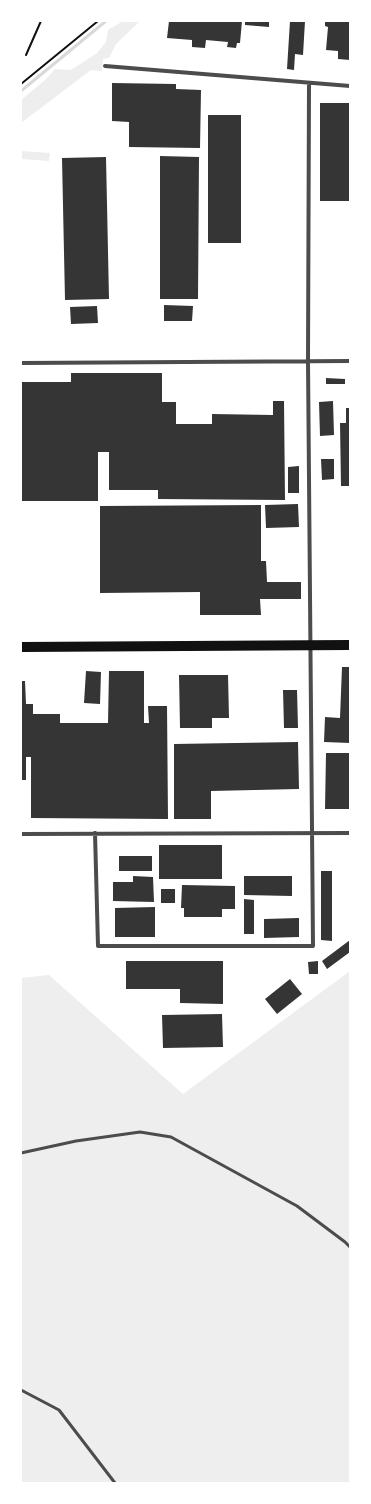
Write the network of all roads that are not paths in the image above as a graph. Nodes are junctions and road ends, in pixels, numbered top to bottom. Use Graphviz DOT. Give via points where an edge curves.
graph roads {
  1 [pos="105,66"];
  2 [pos="309,83"];
  3 [pos="350,86"];
  4 [pos="308,361"];
  5 [pos="350,361"];
  6 [pos="21,363"];
  7 [pos="310,645"];
  8 [pos="350,645"];
  9 [pos="21,647"];
  10 [pos="96,833"];
  11 [pos="312,833"];
  12 [pos="350,833"];
  13 [pos="21,834"];
  14 [pos="21,1153"];
  15 [pos="350,1247"];
  16 [pos="21,1390"];
  17 [pos="114,1483"];
  1 -- 2 [label="street"];
  2 -- 3 [label="street"];
  2 -- 4 [label="street"];
  4 -- 5 [label="street"];
  4 -- 6 [label="street"];
  4 -- 7 [label="street"];
  7 -- 8 [label="main road"];
  7 -- 9 [label="main road"];
  7 -- 11 [label="street"];
  10 -- 11 [label="street"];
  10 -- 11 [label="street" via="98,946 313,946"];
  10 -- 13 [label="street"];
  11 -- 12 [label="street"];
  14 -- 15 [label="lane" via="76,1141 140,1132 171,1137 297,1206"];
  16 -- 17 [label="lane" via="59,1410"];
}
